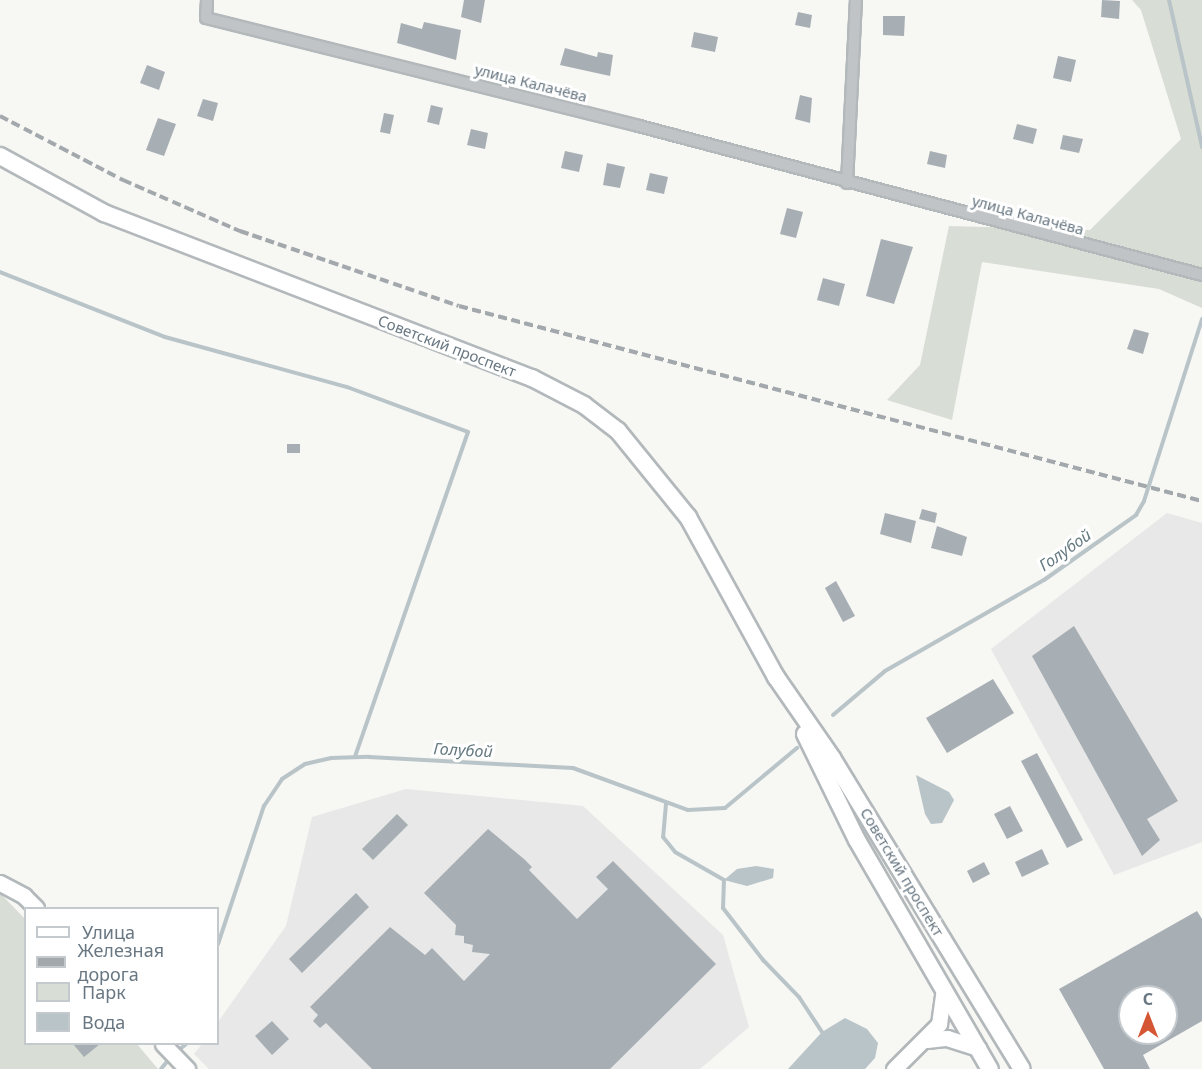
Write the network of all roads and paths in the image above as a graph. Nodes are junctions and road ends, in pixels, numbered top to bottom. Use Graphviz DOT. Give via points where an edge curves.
graph roads {
  1 [pos="207,0"];
  2 [pos="856,0"];
  3 [pos="0,156"];
  4 [pos="847,183"];
  5 [pos="1202,275"];
  6 [pos="776,677"];
  7 [pos="0,883"];
  8 [pos="34,907"];
  9 [pos="944,990"];
  10 [pos="927,1040"];
  11 [pos="978,1048"];
  12 [pos="894,1069"];
  13 [pos="990,1069"];
  14 [pos="1022,1069"];
  1 -- 4 [label="street, улица Калачёва" via="206,18 627,123"];
  2 -- 4 [label="street"];
  3 -- 6 [label="main road, Советский проспект" via="104,213 521,374 584,405 618,431 645,459 688,517"];
  4 -- 5 [label="street, улица Калачёва"];
  6 -- 9 [label="main road, Советский проспект" via="857,840"];
  6 -- 14 [label="main road, Советский проспект" via="832,758"];
  7 -- 8 [label="street" via="24,896"];
  9 -- 10 [label="street" via="939,1024"];
  9 -- 11 [label="main road, Советский проспект"];
  10 -- 11 [label="street" via="947,1038"];
  10 -- 12 [label="street"];
  11 -- 13 [label="main road, Советский проспект"];
}
